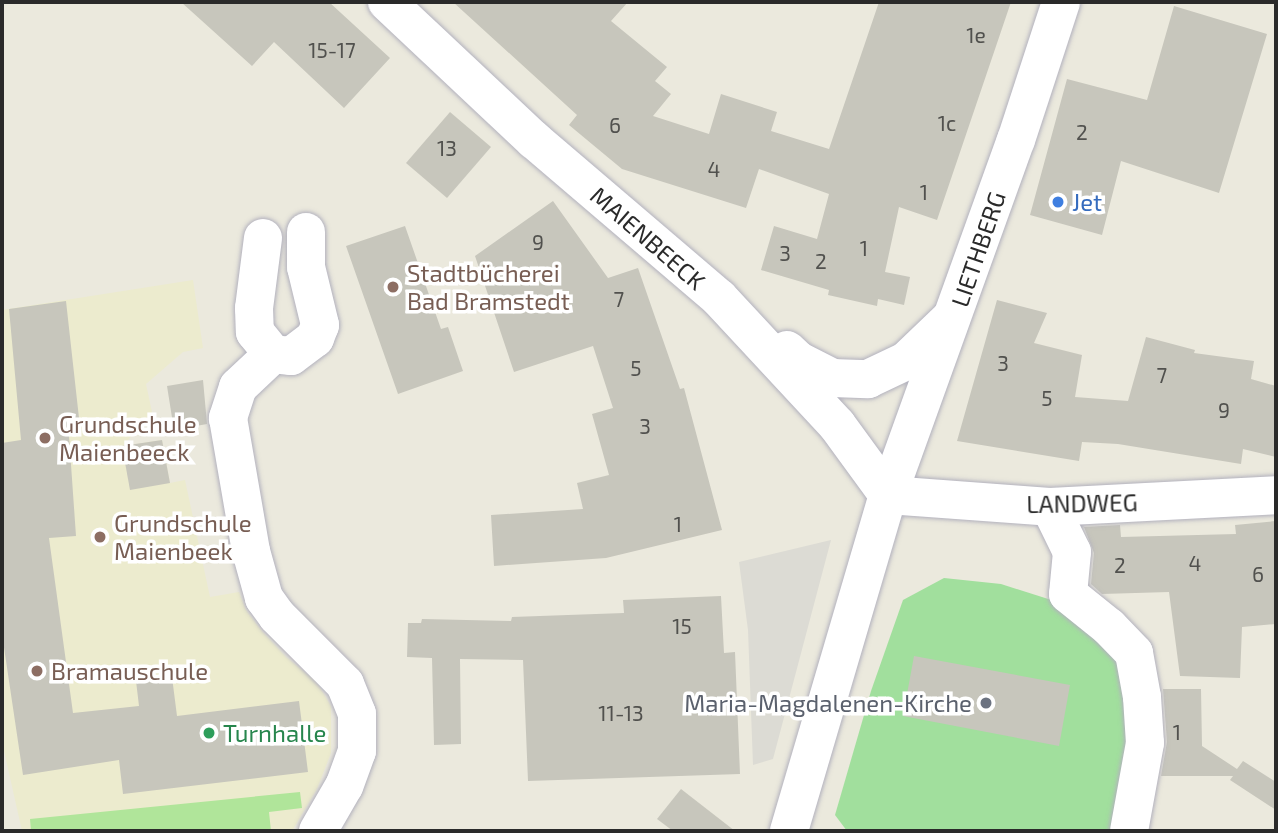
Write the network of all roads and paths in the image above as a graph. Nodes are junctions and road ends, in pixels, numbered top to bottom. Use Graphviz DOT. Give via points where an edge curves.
graph roads {
  1 [pos="387,2"];
  2 [pos="1061,2"];
  3 [pos="306,232"];
  4 [pos="263,238"];
  5 [pos="719,298"];
  6 [pos="954,315"];
  7 [pos="273,354"];
  8 [pos="888,495"];
  9 [pos="1276,495"];
  10 [pos="1050,507"];
  11 [pos="318,831"];
  12 [pos="789,831"];
  13 [pos="1129,831"];
  1 -- 5 [label="street, MAIENBEECK" via="534,140"];
  2 -- 6 [label="street, LIETHBERG"];
  3 -- 7 [label="street" via="306,267 320,325 306,347 291,356"];
  4 -- 7 [label="street" via="255,332"];
  5 -- 6 [label="street" via="742,309 799,361 832,378 868,379 906,360"];
  5 -- 8 [label="street, MAIENBEECK" via="837,425"];
  6 -- 8 [label="street, LIETHBERG"];
  7 -- 11 [label="street" via="238,387 228,418 251,551 270,607 345,684 357,715 357,751 344,786"];
  8 -- 10 [label="street, LANDWEG"];
  8 -- 12 [label="street, LIETHBERG"];
  9 -- 10 [label="street, LANDWEG"];
  10 -- 13 [label="street" via="1072,552 1068,594 1134,653 1145,743"];
}
